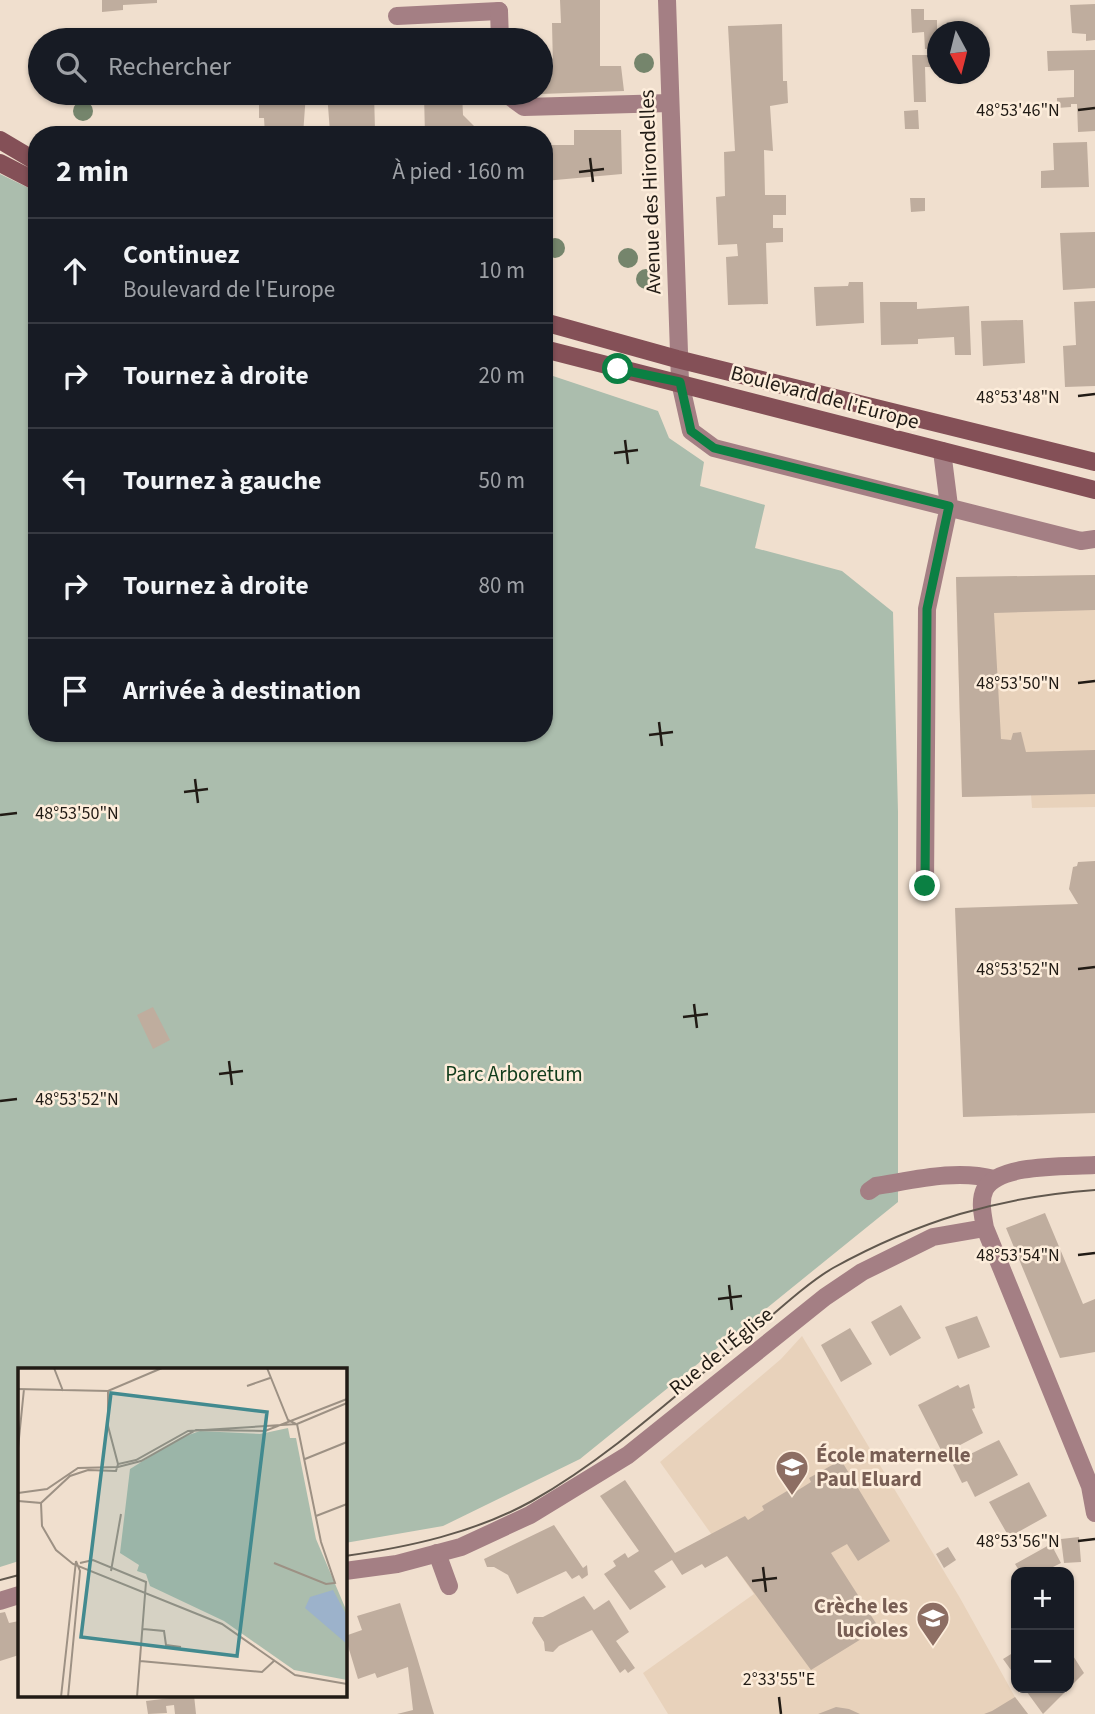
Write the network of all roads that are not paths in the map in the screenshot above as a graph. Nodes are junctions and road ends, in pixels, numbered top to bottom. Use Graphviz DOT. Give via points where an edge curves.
graph roads {
  1 [pos="667,0"];
  2 [pos="397,16"];
  3 [pos="500,28"];
  4 [pos="670,103"];
  5 [pos="521,105"];
  6 [pos="0,140"];
  7 [pos="28,157"];
  8 [pos="0,163"];
  9 [pos="28,177"];
  10 [pos="553,325"];
  11 [pos="553,351"];
  12 [pos="677,359"];
  13 [pos="680,382"];
  14 [pos="942,451"];
  15 [pos="1095,462"];
  16 [pos="1095,490"];
  17 [pos="949,506"];
  18 [pos="1095,539"];
  19 [pos="925,886"];
  20 [pos="1095,1165"];
  21 [pos="994,1179"];
  22 [pos="869,1191"];
  23 [pos="985,1227"];
  24 [pos="1095,1513"];
  25 [pos="437,1553"];
  26 [pos="346,1571"];
  27 [pos="449,1587"];
  28 [pos="18,1595"];
  29 [pos="0,1601"];
  1 -- 4 [label="street, Avenue des Hirondelles"];
  2 -- 3 [label="street" via="499,11"];
  4 -- 5 [label="street"];
  4 -- 12 [label="street, Avenue des Hirondelles"];
  6 -- 7 [label="main road"];
  8 -- 9 [label="main road"];
  10 -- 12 [label="main road, Boulevard de l'Europe"];
  11 -- 13 [label="main road, Boulevard de l'Europe"];
  12 -- 13 [label="street, Avenue des Hirondelles"];
  12 -- 15 [label="main road, Boulevard de l'Europe"];
  13 -- 14 [label="main road, Boulevard de l'Europe"];
  13 -- 17 [label="street, Avenue des Hirondelles" via="691,431 714,448"];
  14 -- 16 [label="main road, Boulevard de l'Europe"];
  14 -- 17 [label="street"];
  17 -- 18 [label="street, Avenue des Hirondelles" via="1081,541"];
  17 -- 19 [label="street" via="927,609"];
  20 -- 21 [label="street" via="1013,1171"];
  21 -- 22 [label="street" via="975,1174 932,1177"];
  21 -- 23 [label="street" via="985,1190 982,1205"];
  23 -- 24 [label="street" via="1090,1486"];
  23 -- 25 [label="street, Rue de l'Église" via="933,1237 862,1272 628,1455 530,1515 461,1547"];
  25 -- 26 [label="street, Rue de l'Église"];
  25 -- 27 [label="street"];
  28 -- 29 [label="street"];
}
